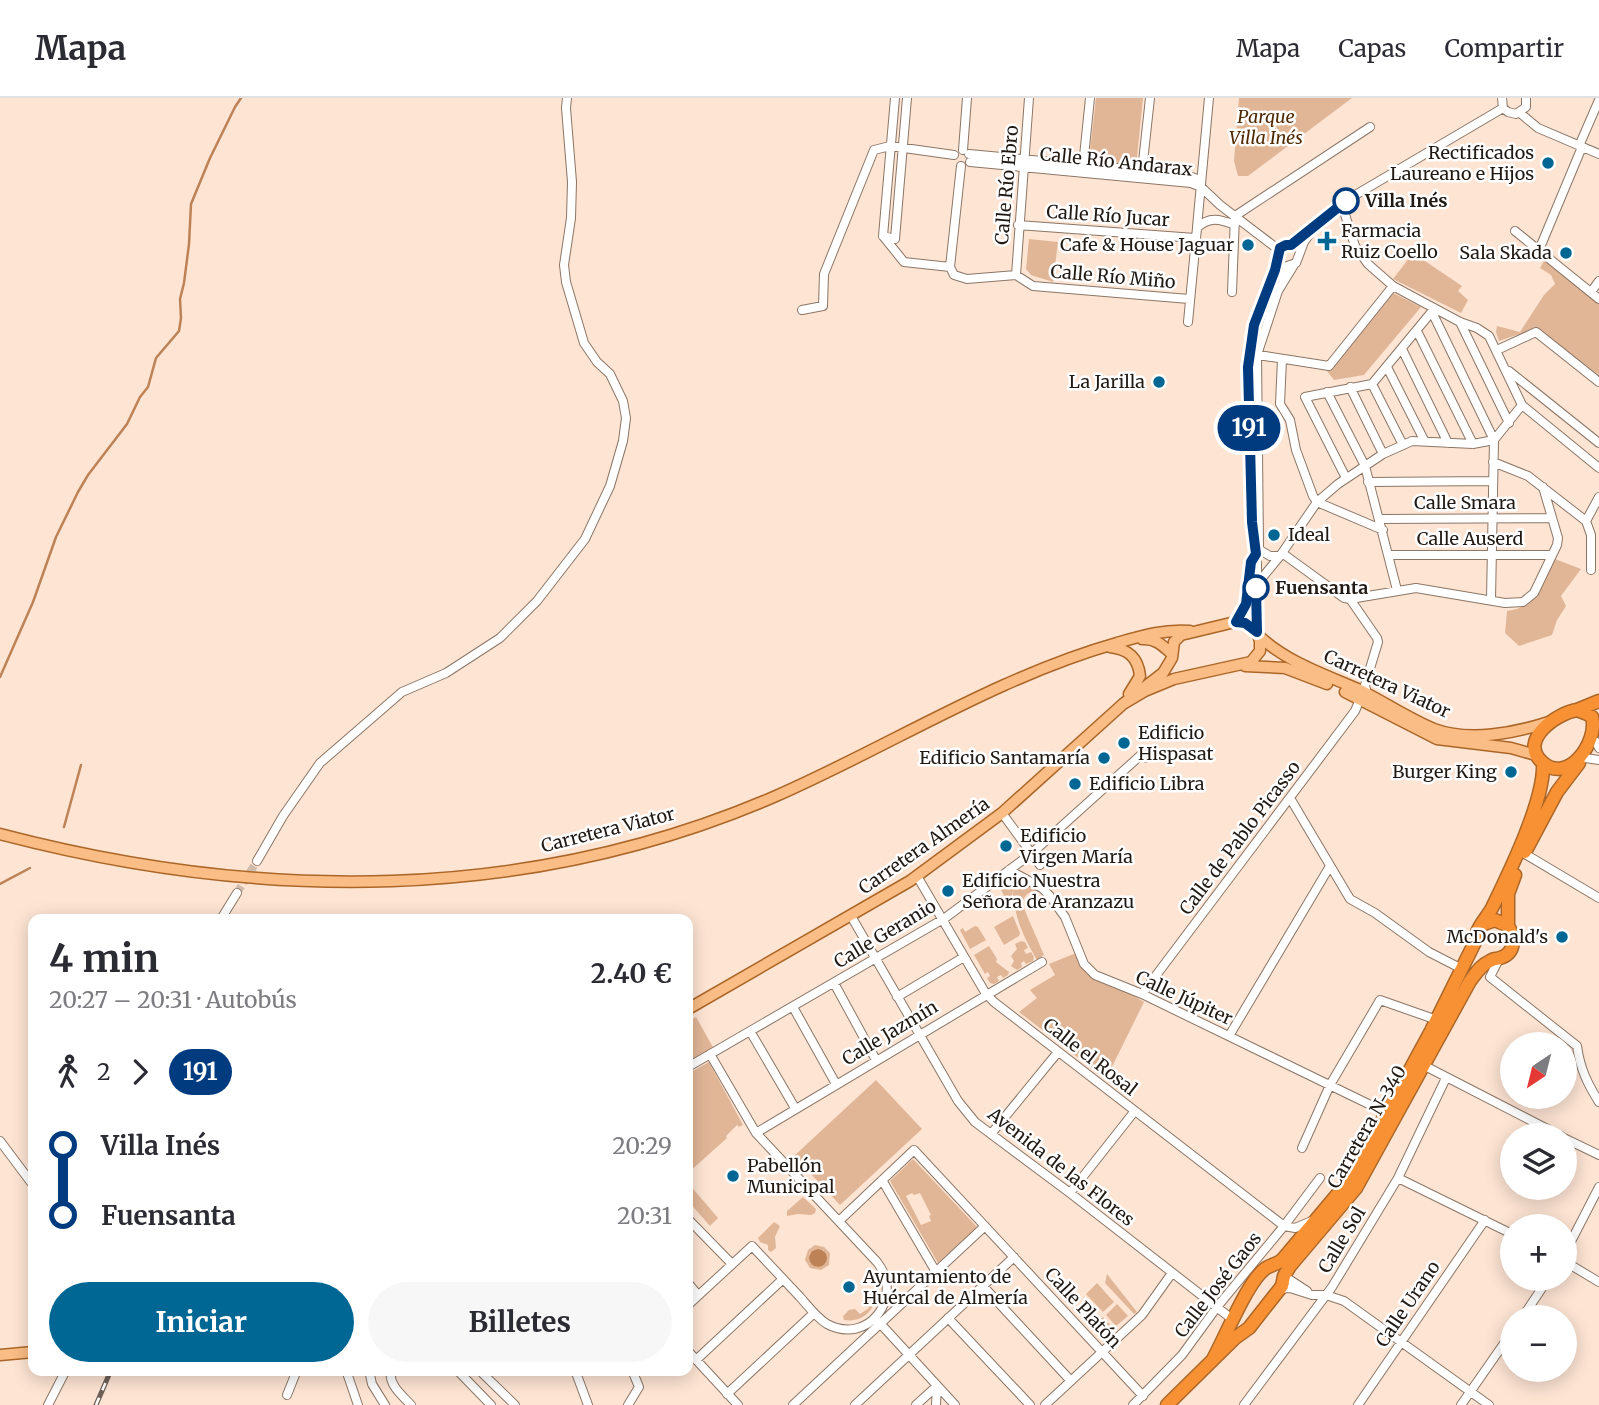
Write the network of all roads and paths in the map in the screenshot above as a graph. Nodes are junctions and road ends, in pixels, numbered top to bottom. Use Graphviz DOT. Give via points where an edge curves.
graph roads {
  1 [pos="568,98"];
  2 [pos="895,98"];
  3 [pos="907,98"];
  4 [pos="967,98"];
  5 [pos="1029,98"];
  6 [pos="1090,98"];
  7 [pos="1150,98"];
  8 [pos="1209,98"];
  9 [pos="1502,98"];
  10 [pos="1527,98"];
  11 [pos="1599,100"];
  12 [pos="1503,108"];
  13 [pos="1520,113"];
  14 [pos="1370,127"];
  15 [pos="891,146"];
  16 [pos="1580,147"];
  17 [pos="902,148"];
  18 [pos="1599,154"];
  19 [pos="966,158"];
  20 [pos="1025,164"];
  21 [pos="1083,166"];
  22 [pos="1142,171"];
  23 [pos="1201,183"];
  24 [pos="1342,205"];
  25 [pos="1235,221"];
  26 [pos="1319,221"];
  27 [pos="1018,225"];
  28 [pos="1197,228"];
  29 [pos="1515,231"];
  30 [pos="883,236"];
  31 [pos="1195,238"];
  32 [pos="1291,245"];
  33 [pos="1539,250"];
  34 [pos="1299,253"];
  35 [pos="1278,254"];
  36 [pos="1291,265"];
  37 [pos="952,271"];
  38 [pos="1016,275"];
  39 [pos="1599,281"];
  40 [pos="1393,286"];
  41 [pos="1231,292"];
  42 [pos="1591,292"];
  43 [pos="1265,296"];
  44 [pos="1189,299"];
  45 [pos="1599,299"];
  46 [pos="802,310"];
  47 [pos="1433,310"];
  48 [pos="1188,322"];
  49 [pos="1460,322"];
  50 [pos="1417,331"];
  51 [pos="1402,349"];
  52 [pos="1497,350"];
  53 [pos="1253,355"];
  54 [pos="1282,359"];
  55 [pos="1387,367"];
  56 [pos="1506,369"];
  57 [pos="1599,382"];
  58 [pos="1372,384"];
  59 [pos="1350,387"];
  60 [pos="1327,392"];
  61 [pos="1522,405"];
  62 [pos="1509,423"];
  63 [pos="1423,440"];
  64 [pos="1494,440"];
  65 [pos="1448,443"];
  66 [pos="1599,443"];
  67 [pos="1473,444"];
  68 [pos="1403,445"];
  69 [pos="1383,454"];
  70 [pos="1493,462"];
  71 [pos="1365,466"];
  72 [pos="1599,468"];
  73 [pos="1346,478"];
  74 [pos="1492,481"];
  75 [pos="1368,482"];
  76 [pos="1543,487"];
  77 [pos="1599,497"];
  78 [pos="1317,502"];
  79 [pos="1552,518"];
  80 [pos="1379,519"];
  81 [pos="1492,519"];
  82 [pos="1586,521"];
  83 [pos="1383,530"];
  84 [pos="1257,551"];
  85 [pos="1281,554"];
  86 [pos="1493,554"];
  87 [pos="1389,555"];
  88 [pos="1552,555"];
  89 [pos="1591,570"];
  90 [pos="1256,585"];
  91 [pos="1397,590"];
  92 [pos="1350,599"];
  93 [pos="1491,600"];
  94 [pos="1236,622"];
  95 [pos="1190,631"];
  96 [pos="1258,634"];
  97 [pos="1125,640"];
  98 [pos="1104,646"];
  99 [pos="1171,656"];
  100 [pos="1242,666"];
  101 [pos="1196,674"];
  102 [pos="1363,696"];
  103 [pos="1599,701"];
  104 [pos="1123,704"];
  105 [pos="1577,710"];
  106 [pos="1549,722"];
  107 [pos="1598,741"];
  108 [pos="1146,758"];
  109 [pos="1540,759"];
  110 [pos="1582,760"];
  111 [pos="1599,760"];
  112 [pos="1290,798"];
  113 [pos="1002,813"];
  114 [pos="0,834"];
  115 [pos="1032,853"];
  116 [pos="1525,854"];
  117 [pos="257,860"];
  118 [pos="1040,865"];
  119 [pos="1331,866"];
  120 [pos="1009,870"];
  121 [pos="917,876"];
  122 [pos="237,893"];
  123 [pos="1599,898"];
  124 [pos="223,914"];
  125 [pos="851,916"];
  126 [pos="942,919"];
  127 [pos="1481,925"];
  128 [pos="1508,926"];
  129 [pos="1475,942"];
  130 [pos="964,957"];
  131 [pos="875,959"];
  132 [pos="1496,959"];
  133 [pos="1042,962"];
  134 [pos="1462,969"];
  135 [pos="834,983"];
  136 [pos="986,994"];
  137 [pos="1142,994"];
  138 [pos="897,997"];
  139 [pos="693,1006"];
  140 [pos="793,1007"];
  141 [pos="1441,1021"];
  142 [pos="750,1031"];
  143 [pos="919,1034"];
  144 [pos="1229,1036"];
  145 [pos="1058,1052"];
  146 [pos="710,1054"];
  147 [pos="876,1060"];
  148 [pos="693,1065"];
  149 [pos="1423,1065"];
  150 [pos="1446,1078"];
  151 [pos="836,1084"];
  152 [pos="1330,1085"];
  153 [pos="1599,1102"];
  154 [pos="795,1108"];
  155 [pos="1134,1112"];
  156 [pos="1387,1112"];
  157 [pos="1535,1123"];
  158 [pos="756,1133"];
  159 [pos="991,1134"];
  160 [pos="0,1142"];
  161 [pos="1577,1144"];
  162 [pos="1302,1147"];
  163 [pos="1599,1155"];
  164 [pos="28,1178"];
  165 [pos="1320,1178"];
  166 [pos="1398,1178"];
  167 [pos="882,1180"];
  168 [pos="1599,1187"];
  169 [pos="1070,1193"];
  170 [pos="1318,1219"];
  171 [pos="1485,1220"];
  172 [pos="839,1221"];
  173 [pos="693,1223"];
  174 [pos="985,1226"];
  175 [pos="1284,1226"];
  176 [pos="1500,1228"];
  177 [pos="1577,1230"];
  178 [pos="1014,1257"];
  179 [pos="732,1264"];
  180 [pos="1274,1266"];
  181 [pos="1577,1269"];
  182 [pos="936,1272"];
  183 [pos="1172,1273"];
  184 [pos="1284,1276"];
  185 [pos="783,1279"];
  186 [pos="1599,1282"];
  187 [pos="983,1286"];
  188 [pos="1279,1289"];
  189 [pos="693,1290"];
  190 [pos="887,1292"];
  191 [pos="1312,1295"];
  192 [pos="1326,1295"];
  193 [pos="698,1296"];
  194 [pos="908,1298"];
  195 [pos="693,1300"];
  196 [pos="1238,1306"];
  197 [pos="1217,1307"];
  198 [pos="814,1312"];
  199 [pos="948,1318"];
  200 [pos="1232,1319"];
  201 [pos="877,1321"];
  202 [pos="848,1329"];
  203 [pos="1244,1330"];
  204 [pos="1402,1341"];
  205 [pos="853,1349"];
  206 [pos="1500,1349"];
  207 [pos="28,1352"];
  208 [pos="1102,1352"];
  209 [pos="0,1355"];
  210 [pos="909,1355"];
  211 [pos="693,1357"];
  212 [pos="696,1360"];
  213 [pos="1212,1361"];
  214 [pos="63,1376"];
  215 [pos="295,1376"];
  216 [pos="349,1376"];
  217 [pos="370,1376"];
  218 [pos="390,1376"];
  219 [pos="462,1376"];
  220 [pos="485,1376"];
  221 [pos="577,1376"];
  222 [pos="634,1376"];
  223 [pos="488,1380"];
  224 [pos="1071,1381"];
  225 [pos="937,1385"];
  226 [pos="475,1391"];
  227 [pos="1471,1391"];
  228 [pos="727,1394"];
  229 [pos="287,1395"];
  230 [pos="1143,1396"];
  231 [pos="48,1405"];
  232 [pos="358,1405"];
  233 [pos="385,1405"];
  234 [pos="411,1405"];
  235 [pos="491,1405"];
  236 [pos="515,1405"];
  237 [pos="588,1405"];
  238 [pos="628,1405"];
  239 [pos="738,1405"];
  240 [pos="793,1405"];
  241 [pos="855,1405"];
  242 [pos="916,1405"];
  243 [pos="936,1405"];
  244 [pos="956,1405"];
  245 [pos="1030,1405"];
  246 [pos="1045,1405"];
  247 [pos="1133,1405"];
  248 [pos="1167,1405"];
  249 [pos="1244,1405"];
  250 [pos="1358,1405"];
  251 [pos="1461,1405"];
  252 [pos="1489,1405"];
  1 -- 117 [label="street" via="572,182 566,282 584,343 610,374 626,418 611,486 585,539 537,601 500,638 446,673 402,692 320,763"];
  2 -- 15 [label="street"];
  3 -- 17 [label="street"];
  4 -- 19 [label="street"];
  5 -- 20 [label="street, Calle Río Ebro"];
  6 -- 21 [label="street"];
  7 -- 22 [label="street"];
  8 -- 23 [label="street"];
  9 -- 12 [label="street"];
  10 -- 13 [label="street"];
  11 -- 16 [label="street"];
  12 -- 13 [label="street"];
  12 -- 24 [label="street"];
  13 -- 16 [label="street" via="1538,128"];
  14 -- 25 [label="street"];
  15 -- 17 [label="street"];
  15 -- 30 [label="street"];
  15 -- 46 [label="street" via="874,150 850,206 824,274 823,306"];
  16 -- 18 [label="street"];
  16 -- 33 [label="street"];
  17 -- 19 [label="street"];
  17 -- 30 [label="street" via="895,239"];
  19 -- 20 [label="street, Calle Río Andarax"];
  19 -- 37 [label="street"];
  20 -- 21 [label="street, Calle Río Andarax"];
  20 -- 23 [label="street, Calle Río Andarax"];
  20 -- 27 [label="street, Calle Río Ebro"];
  21 -- 22 [label="street, Calle Río Andarax"];
  22 -- 23 [label="street, Calle Río Andarax" via="1182,174"];
  23 -- 25 [label="street, Calle Río Andarax"];
  23 -- 28 [label="street"];
  24 -- 26 [label="street"];
  24 -- 40 [label="street" via="1355,246"];
  25 -- 28 [label="street" via="1211,220"];
  25 -- 35 [label="street, Calle Río Andarax"];
  25 -- 41 [label="street"];
  26 -- 32 [label="street"];
  26 -- 34 [label="street"];
  27 -- 31 [label="street, Calle Río Jucar"];
  27 -- 38 [label="street, Calle Río Ebro"];
  28 -- 31 [label="street"];
  29 -- 33 [label="street"];
  30 -- 37 [label="street, Calle Río Miño" via="904,262"];
  31 -- 44 [label="street"];
  32 -- 34 [label="street"];
  32 -- 35 [label="street"];
  33 -- 42 [label="street"];
  34 -- 36 [label="street"];
  35 -- 36 [label="street" via="1282,264"];
  35 -- 43 [label="street"];
  36 -- 43 [label="street"];
  36 -- 53 [label="street"];
  37 -- 38 [label="street, Calle Río Miño" via="967,279"];
  38 -- 44 [label="street, Calle Río Miño" via="1033,286"];
  39 -- 42 [label="street"];
  40 -- 47 [label="street"];
  40 -- 54 [label="street" via="1329,366"];
  42 -- 45 [label="street"];
  43 -- 53 [label="street" via="1254,325"];
  44 -- 48 [label="street"];
  47 -- 49 [label="street"];
  47 -- 50 [label="street"];
  47 -- 64 [label="street"];
  49 -- 52 [label="street" via="1489,336"];
  49 -- 62 [label="street"];
  50 -- 51 [label="street"];
  50 -- 67 [label="street"];
  51 -- 55 [label="street"];
  51 -- 65 [label="street"];
  52 -- 56 [label="street"];
  52 -- 57 [label="street" via="1536,332"];
  53 -- 54 [label="street"];
  53 -- 84 [label="street" via="1253,544"];
  54 -- 78 [label="street" via="1280,404 1290,420 1296,450"];
  55 -- 58 [label="street"];
  55 -- 63 [label="street"];
  56 -- 61 [label="street"];
  56 -- 66 [label="street"];
  58 -- 59 [label="street"];
  58 -- 68 [label="street"];
  59 -- 60 [label="street"];
  59 -- 69 [label="street"];
  60 -- 71 [label="street"];
  60 -- 73 [label="street" via="1305,397"];
  61 -- 62 [label="street"];
  61 -- 72 [label="street"];
  62 -- 64 [label="street"];
  63 -- 65 [label="street"];
  63 -- 68 [label="street"];
  64 -- 67 [label="street"];
  64 -- 70 [label="street"];
  65 -- 67 [label="street"];
  68 -- 69 [label="street"];
  69 -- 71 [label="street"];
  70 -- 74 [label="street"];
  70 -- 76 [label="street" via="1528,475"];
  71 -- 73 [label="street"];
  71 -- 75 [label="street"];
  73 -- 78 [label="street"];
  74 -- 75 [label="street"];
  74 -- 81 [label="street"];
  75 -- 80 [label="street"];
  76 -- 79 [label="street"];
  76 -- 82 [label="street"];
  77 -- 82 [label="street"];
  78 -- 83 [label="street"];
  78 -- 85 [label="street"];
  79 -- 81 [label="street, Calle Smara"];
  79 -- 88 [label="street" via="1558,538"];
  80 -- 81 [label="street, Calle Smara"];
  80 -- 83 [label="street"];
  81 -- 86 [label="street"];
  82 -- 89 [label="street" via="1591,535"];
  83 -- 87 [label="street"];
  84 -- 85 [label="street"];
  84 -- 90 [label="street"];
  84 -- 94 [label="street" via="1251,562 1246,604"];
  85 -- 90 [label="street"];
  85 -- 92 [label="street"];
  86 -- 87 [label="street, Calle Auserd"];
  86 -- 88 [label="street, Calle Auserd"];
  86 -- 93 [label="street"];
  87 -- 91 [label="street"];
  88 -- 93 [label="street" via="1529,598 1517,603"];
  90 -- 96 [label="street"];
  91 -- 92 [label="street"];
  91 -- 93 [label="street" via="1416,588"];
  92 -- 102 [label="street" via="1378,642"];
  94 -- 95 [label="main road, Carretera Viator"];
  94 -- 96 [label="main road, Carretera Viator"];
  95 -- 97 [label="main road, Carretera Viator" via="1170,629"];
  95 -- 99 [label="main road" via="1177,638"];
  96 -- 100 [label="main road" via="1258,655"];
  96 -- 102 [label="main road, Carretera Viator" via="1279,653"];
  97 -- 98 [label="main road, Carretera Viator"];
  97 -- 99 [label="main road" via="1150,639"];
  98 -- 104 [label="main road" via="1122,648 1139,668 1140,676"];
  98 -- 114 [label="main road, Carretera Viator" via="1051,664 775,796 702,824 520,870 378,883 273,881 117,860"];
  99 -- 101 [label="main road" via="1182,672"];
  99 -- 104 [label="main road" via="1157,679"];
  100 -- 101 [label="main road, Carretera Viator"];
  100 -- 102 [label="main road, Carretera Viator" via="1285,668"];
  101 -- 104 [label="main road, Carretera Viator" via="1156,686"];
  102 -- 106 [label="main road, Carretera Viator" via="1435,729 1457,733 1505,733"];
  102 -- 109 [label="main road, Carretera Viator" via="1437,739 1511,748"];
  102 -- 112 [label="street, Calle de Pablo Picasso"];
  103 -- 105 [label="highway"];
  104 -- 113 [label="main road, Carretera Almería"];
  105 -- 106 [label="highway"];
  105 -- 107 [label="highway" via="1592,716 1598,726"];
  106 -- 109 [label="highway" via="1536,739"];
  107 -- 110 [label="highway"];
  108 -- 115 [label="street, Calle Geranio" via="1142,754"];
  109 -- 110 [label="highway" via="1562,770"];
  109 -- 127 [label="highway" via="1544,777 1538,798"];
  110 -- 111 [label="street"];
  110 -- 116 [label="highway" via="1552,800"];
  112 -- 119 [label="street"];
  112 -- 137 [label="street, Calle de Pablo Picasso"];
  113 -- 115 [label="street"];
  113 -- 121 [label="main road, Carretera Almería"];
  115 -- 118 [label="street"];
  115 -- 120 [label="street, Calle Geranio"];
  116 -- 123 [label="street"];
  116 -- 128 [label="highway" via="1508,894"];
  119 -- 134 [label="street" via="1350,899"];
  119 -- 144 [label="street"];
  120 -- 126 [label="street, Calle Geranio"];
  120 -- 137 [label="street, Calle Júpiter" via="1049,895 1065,917 1089,970"];
  121 -- 125 [label="main road, Carretera Almería"];
  121 -- 126 [label="street, Calle el Rosal"];
  122 -- 124 [label="street"];
  125 -- 131 [label="street, Avenida de las Flores"];
  125 -- 139 [label="main road, Carretera Almería"];
  126 -- 130 [label="street, Calle el Rosal"];
  126 -- 131 [label="street, Calle Geranio"];
  127 -- 128 [label="highway" via="1495,920"];
  127 -- 129 [label="highway"];
  128 -- 132 [label="highway" via="1512,948"];
  129 -- 132 [label="highway" via="1482,955"];
  129 -- 134 [label="highway"];
  130 -- 136 [label="street, Calle el Rosal"];
  130 -- 138 [label="street"];
  131 -- 135 [label="street, Calle Geranio"];
  131 -- 138 [label="street, Avenida de las Flores"];
  132 -- 141 [label="highway" via="1478,970"];
  132 -- 153 [label="street" via="1490,977 1577,1046 1586,1082"];
  133 -- 136 [label="street, Calle Jazmín"];
  134 -- 141 [label="highway"];
  135 -- 140 [label="street, Calle Geranio"];
  135 -- 147 [label="street"];
  136 -- 143 [label="street, Calle Jazmín"];
  136 -- 145 [label="street, Calle el Rosal"];
  137 -- 144 [label="street, Calle Júpiter"];
  138 -- 143 [label="street, Avenida de las Flores"];
  140 -- 142 [label="street, Calle Geranio"];
  140 -- 151 [label="street"];
  141 -- 149 [label="highway, Carretera N-340"];
  141 -- 152 [label="street" via="1380,1000"];
  141 -- 156 [label="highway, Carretera N-340"];
  142 -- 146 [label="street, Calle Geranio"];
  142 -- 154 [label="street"];
  143 -- 147 [label="street, Calle Jazmín"];
  143 -- 159 [label="street, Avenida de las Flores" via="958,1101"];
  144 -- 152 [label="street, Calle Júpiter"];
  145 -- 155 [label="street, Calle el Rosal"];
  145 -- 159 [label="street"];
  146 -- 148 [label="street, Calle Geranio"];
  146 -- 158 [label="street"];
  147 -- 151 [label="street, Calle Jazmín"];
  149 -- 150 [label="street"];
  149 -- 184 [label="highway, Carretera N-340" via="1356,1188"];
  150 -- 157 [label="street"];
  150 -- 166 [label="street, Calle Sol"];
  151 -- 154 [label="street, Calle Jazmín"];
  152 -- 156 [label="street, Calle Júpiter"];
  152 -- 162 [label="street"];
  154 -- 158 [label="street, Calle Jazmín"];
  155 -- 169 [label="street"];
  155 -- 175 [label="street, Calle el Rosal"];
  156 -- 170 [label="highway, Carretera N-340" via="1351,1178"];
  158 -- 172 [label="street"];
  159 -- 169 [label="street, Avenida de las Flores"];
  160 -- 164 [label="street"];
  161 -- 163 [label="street"];
  165 -- 175 [label="street, Calle José Gaos"];
  166 -- 171 [label="street"];
  166 -- 192 [label="street, Calle Sol"];
  167 -- 172 [label="street"];
  167 -- 174 [label="street, Calle Platón" via="914,1150"];
  167 -- 182 [label="street"];
  168 -- 177 [label="street"];
  169 -- 183 [label="street, Avenida de las Flores"];
  170 -- 175 [label="street" via="1295,1228"];
  170 -- 180 [label="highway, Carretera N-340"];
  171 -- 176 [label="street"];
  171 -- 204 [label="street, Calle Urano"];
  172 -- 190 [label="street" via="881,1267"];
  173 -- 179 [label="street"];
  174 -- 178 [label="street, Calle Platón"];
  174 -- 182 [label="street"];
  175 -- 197 [label="street, Calle José Gaos"];
  178 -- 187 [label="street"];
  178 -- 208 [label="street, Calle Platón"];
  179 -- 185 [label="street" via="752,1246"];
  179 -- 193 [label="street"];
  180 -- 184 [label="highway"];
  180 -- 196 [label="highway, Carretera N-340" via="1262,1273"];
  181 -- 186 [label="street"];
  182 -- 194 [label="street"];
  183 -- 197 [label="street, Avenida de las Flores"];
  183 -- 208 [label="street" via="1142,1315"];
  184 -- 188 [label="highway, Carretera N-340"];
  184 -- 191 [label="street"];
  185 -- 198 [label="street"];
  185 -- 212 [label="street"];
  187 -- 199 [label="street"];
  187 -- 224 [label="street"];
  188 -- 191 [label="street"];
  188 -- 203 [label="highway, Carretera N-340"];
  189 -- 193 [label="street"];
  190 -- 194 [label="street" via="894,1302"];
  190 -- 201 [label="street"];
  191 -- 192 [label="street"];
  192 -- 204 [label="street" via="1344,1301"];
  192 -- 249 [label="street, Calle Sol"];
  193 -- 195 [label="street"];
  194 -- 201 [label="street"];
  196 -- 197 [label="street"];
  196 -- 200 [label="highway, Carretera N-340"];
  197 -- 200 [label="street, Avenida de las Flores"];
  197 -- 230 [label="street, Calle José Gaos" via="1182,1355"];
  198 -- 202 [label="street" via="828,1324"];
  198 -- 228 [label="street"];
  199 -- 210 [label="street"];
  199 -- 245 [label="street"];
  200 -- 203 [label="highway"];
  200 -- 213 [label="highway, Carretera N-340"];
  201 -- 202 [label="street"];
  201 -- 205 [label="street"];
  201 -- 210 [label="street"];
  202 -- 205 [label="street" via="857,1337"];
  203 -- 213 [label="highway, Carretera N-340"];
  204 -- 227 [label="street"];
  204 -- 250 [label="street, Calle Urano"];
  205 -- 240 [label="street"];
  206 -- 227 [label="street"];
  207 -- 209 [label="main road"];
  208 -- 224 [label="street"];
  208 -- 230 [label="street, Calle Platón"];
  210 -- 225 [label="street"];
  210 -- 241 [label="street"];
  211 -- 212 [label="street"];
  212 -- 228 [label="street"];
  213 -- 248 [label="highway, Carretera N-340"];
  214 -- 231 [label="street"];
  215 -- 229 [label="street"];
  216 -- 232 [label="street"];
  217 -- 233 [label="street"];
  218 -- 234 [label="street"];
  219 -- 226 [label="street"];
  220 -- 223 [label="street"];
  221 -- 237 [label="street"];
  222 -- 238 [label="street" via="639,1387"];
  223 -- 226 [label="street"];
  223 -- 236 [label="street"];
  224 -- 246 [label="street"];
  225 -- 242 [label="street"];
  225 -- 243 [label="street"];
  225 -- 244 [label="street"];
  226 -- 235 [label="street"];
  227 -- 251 [label="street"];
  227 -- 252 [label="street"];
  228 -- 239 [label="street"];
  230 -- 247 [label="street, Calle José Gaos"];
}
